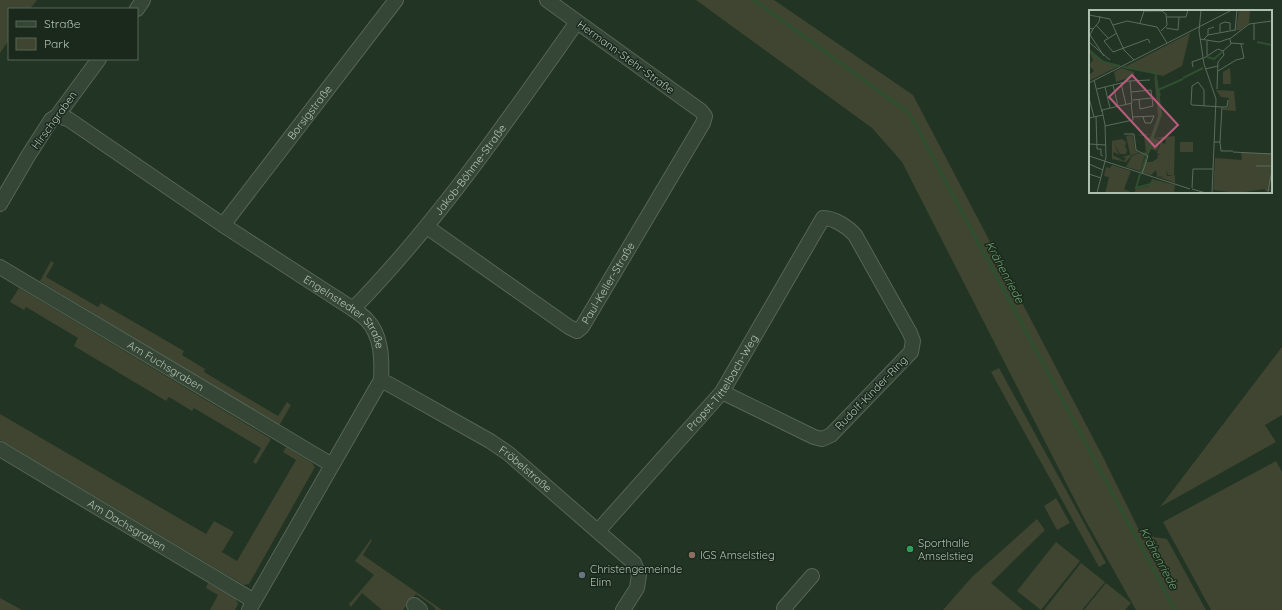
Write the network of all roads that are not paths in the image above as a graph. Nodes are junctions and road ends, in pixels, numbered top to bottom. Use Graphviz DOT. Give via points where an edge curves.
graph roads {
  1 [pos="396,0"];
  2 [pos="547,0"];
  3 [pos="578,22"];
  4 [pos="98,60"];
  5 [pos="57,116"];
  6 [pos="705,116"];
  7 [pos="0,204"];
  8 [pos="823,218"];
  9 [pos="223,225"];
  10 [pos="426,227"];
  11 [pos="0,267"];
  12 [pos="353,309"];
  13 [pos="381,380"];
  14 [pos="722,392"];
  15 [pos="0,449"];
  16 [pos="332,465"];
  17 [pos="598,531"];
  18 [pos="812,576"];
  19 [pos="252,605"];
  20 [pos="623,610"];
  21 [pos="786,610"];
  1 -- 9 [label="street, Borsigstraße"];
  2 -- 3 [label="street, Hermann-Stehr-Straße"];
  3 -- 6 [label="street, Hermann-Stehr-Straße"];
  3 -- 10 [label="street, Jakob-Böhme-Straße" via="496,138"];
  4 -- 5 [label="street, Hirschgraben"];
  5 -- 7 [label="street, Hirschgraben" via="51,120"];
  5 -- 9 [label="street, Engelnstedter Straße" via="68,119"];
  6 -- 10 [label="street, Paul-Keller-Straße" via="582,327 577,331"];
  8 -- 14 [label="street, Propst-Tittelbach-Weg"];
  8 -- 14 [label="street, Rudolf-Kinder-Ring" via="829,218 855,235 910,333 913,341 911,352 831,435 822,439"];
  9 -- 12 [label="street, Engelnstedter Straße"];
  10 -- 12 [label="street, Jakob-Böhme-Straße"];
  11 -- 16 [label="street, Am Fuchsgraben"];
  12 -- 13 [label="street, Engelnstedter Straße" via="374,329 381,357"];
  13 -- 16 [label="street, Engelnstedter Straße"];
  13 -- 17 [label="street, Fröbelstraße" via="484,437 509,454"];
  14 -- 17 [label="street, Propst-Tittelbach-Weg"];
  15 -- 19 [label="street, Am Dachsgraben"];
  16 -- 19 [label="street, Engelnstedter Straße"];
  17 -- 20 [label="street, Fröbelstraße" via="634,563 639,575 637,588"];
  18 -- 21 [label="street" via="784,608"];
}
